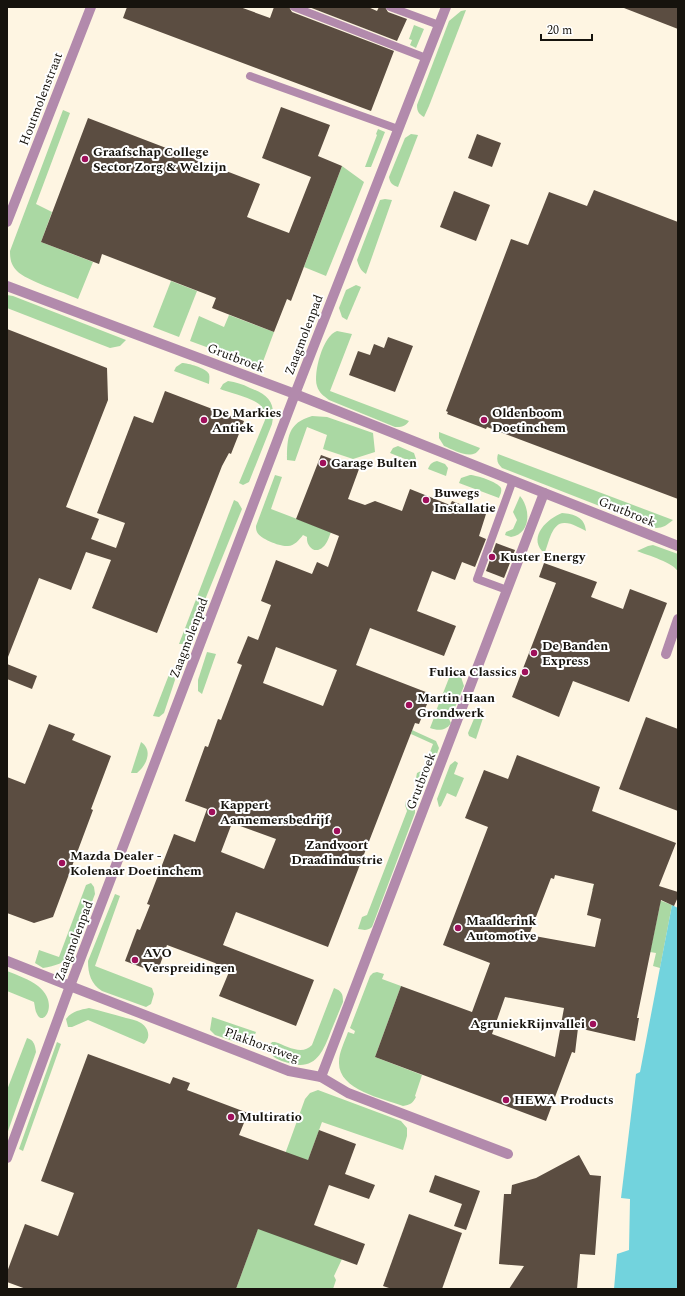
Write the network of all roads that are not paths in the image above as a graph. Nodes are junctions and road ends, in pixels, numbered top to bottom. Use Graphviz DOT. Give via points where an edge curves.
graph roads {
  1 [pos="91,7"];
  2 [pos="294,7"];
  3 [pos="390,7"];
  4 [pos="446,7"];
  5 [pos="438,25"];
  6 [pos="426,58"];
  7 [pos="250,76"];
  8 [pos="398,129"];
  9 [pos="7,222"];
  10 [pos="7,286"];
  11 [pos="296,394"];
  12 [pos="513,480"];
  13 [pos="544,493"];
  14 [pos="678,546"];
  15 [pos="507,590"];
  16 [pos="678,619"];
  17 [pos="666,654"];
  18 [pos="7,961"];
  19 [pos="70,986"];
  20 [pos="321,1077"];
  21 [pos="508,1154"];
  22 [pos="7,1158"];
  1 -- 9 [label="street, Houtmolenstraat"];
  2 -- 6 [label="lane"];
  3 -- 5 [label="lane"];
  4 -- 5 [label="street, Zaagmolenpad"];
  5 -- 6 [label="street, Zaagmolenpad"];
  6 -- 8 [label="street, Zaagmolenpad"];
  7 -- 8 [label="lane"];
  8 -- 11 [label="street, Zaagmolenpad"];
  10 -- 11 [label="street, Grutbroek"];
  11 -- 12 [label="street, Grutbroek"];
  11 -- 19 [label="street, Zaagmolenpad"];
  12 -- 13 [label="street, Grutbroek"];
  12 -- 15 [label="lane" via="477,579"];
  13 -- 14 [label="street, Grutbroek"];
  13 -- 15 [label="street, Grutbroek"];
  15 -- 20 [label="street, Grutbroek"];
  16 -- 17 [label="street"];
  18 -- 19 [label="street, Plakhorstweg"];
  19 -- 20 [label="street, Plakhorstweg" via="289,1071"];
  19 -- 22 [label="street, Zaagmolenpad"];
  20 -- 21 [label="street, Plakhorstweg" via="348,1093"];
}
